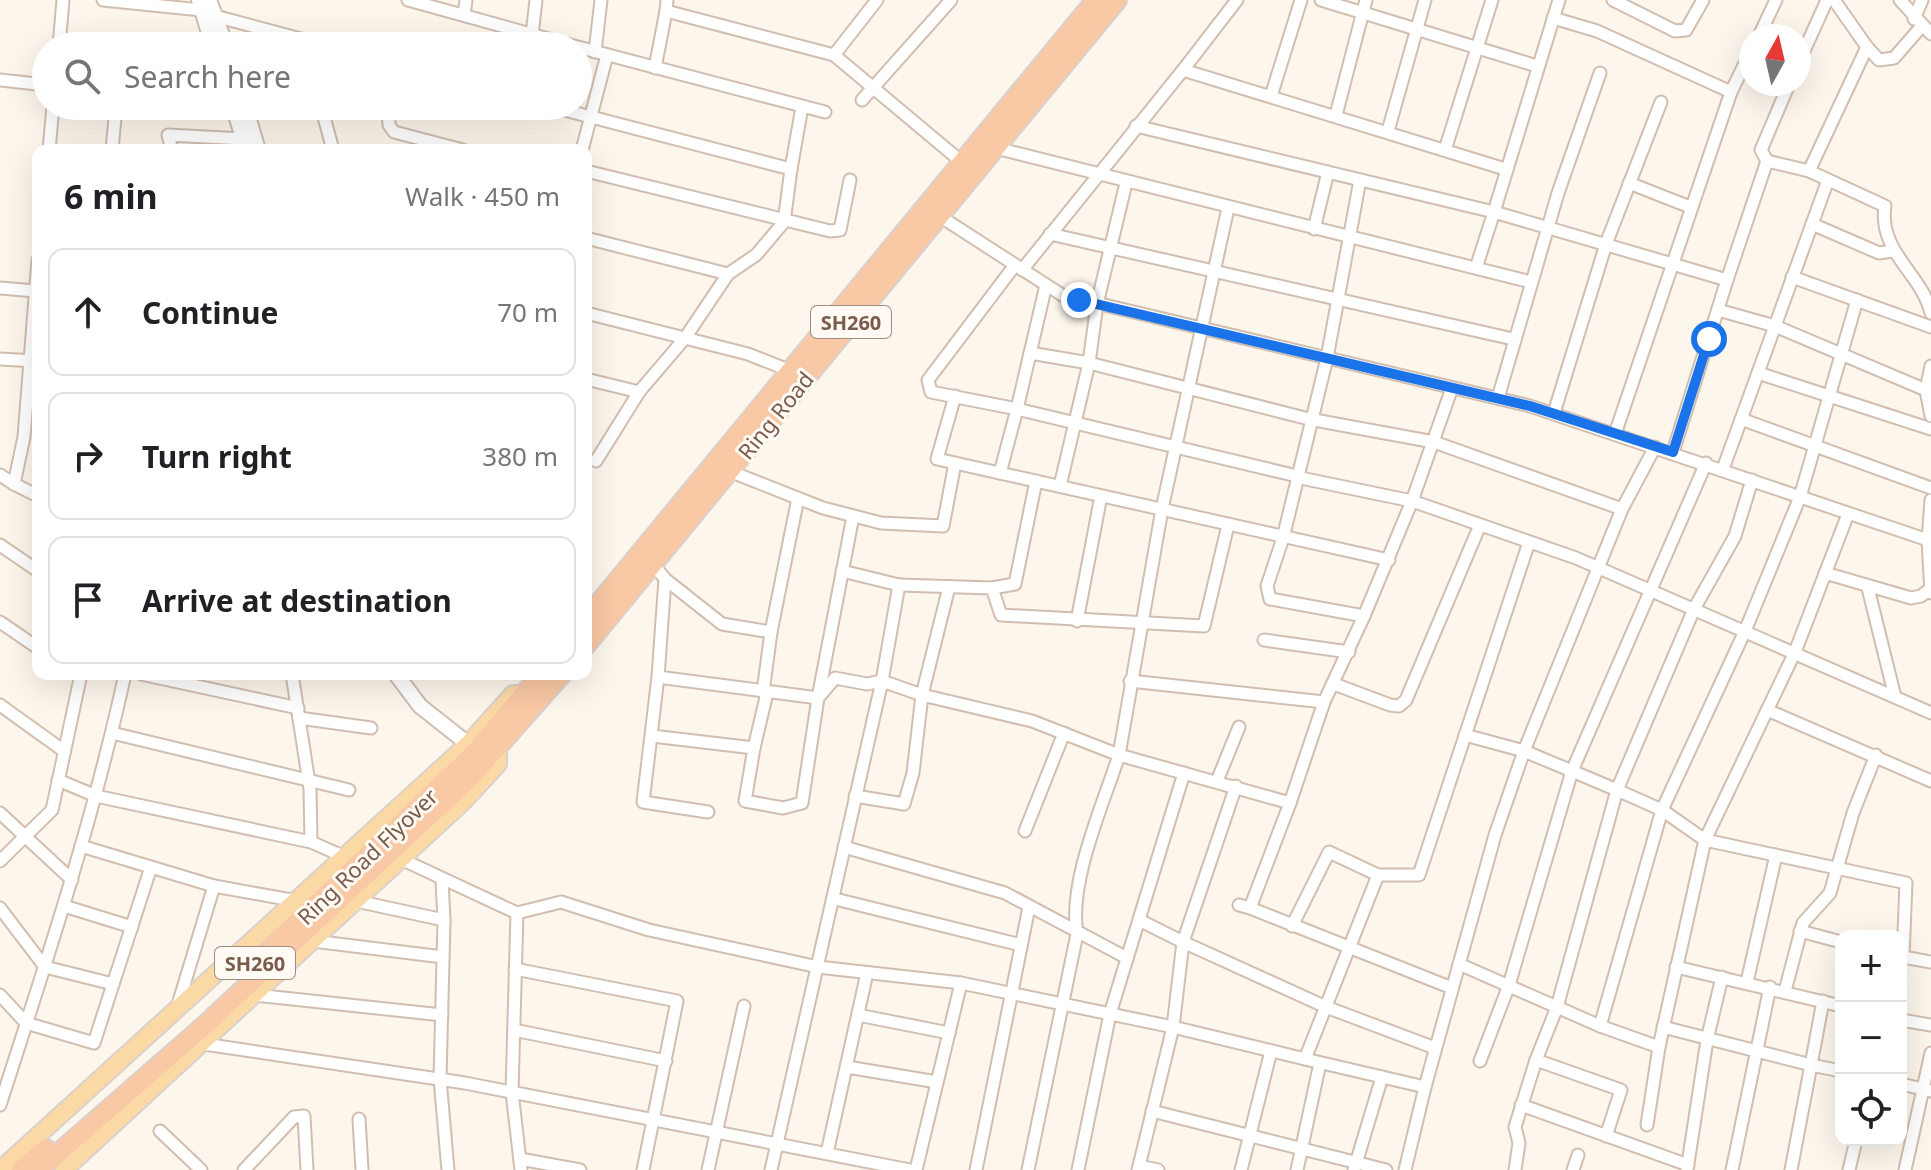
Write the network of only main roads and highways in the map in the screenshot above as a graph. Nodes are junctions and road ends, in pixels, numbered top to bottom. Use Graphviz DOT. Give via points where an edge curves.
graph roads {
  1 [pos="1096,0"];
  2 [pos="1117,0"];
  3 [pos="986,145"];
  4 [pos="647,557"];
  5 [pos="592,613"];
  6 [pos="592,636"];
  7 [pos="536,680"];
  8 [pos="557,680"];
  9 [pos="525,694"];
  10 [pos="498,750"];
  11 [pos="0,1170"];
  12 [pos="21,1170"];
  13 [pos="39,1170"];
  14 [pos="64,1170"];
  1 -- 3 [label="highway, Ring Road / SH260"];
  2 -- 3 [label="highway, Ring Road / SH260"];
  3 -- 4 [label="highway, Ring Road / SH260" via="938,215 729,471"];
  3 -- 4 [label="highway, Ring Road / SH260" via="963,163 791,371"];
  4 -- 5 [label="highway, Ring Road / SH260"];
  4 -- 6 [label="highway, Ring Road / SH260"];
  7 -- 9 [label="highway, SH260"];
  8 -- 10 [label="highway, SH260"];
  9 -- 11 [label="main road" via="513,694 468,744"];
  9 -- 12 [label="highway, Ring Road Flyover / SH260" via="473,754 196,1019"];
  10 -- 13 [label="highway, Ring Road Flyover / SH260" via="215,1017"];
  10 -- 14 [label="main road" via="498,764 464,801"];
}
